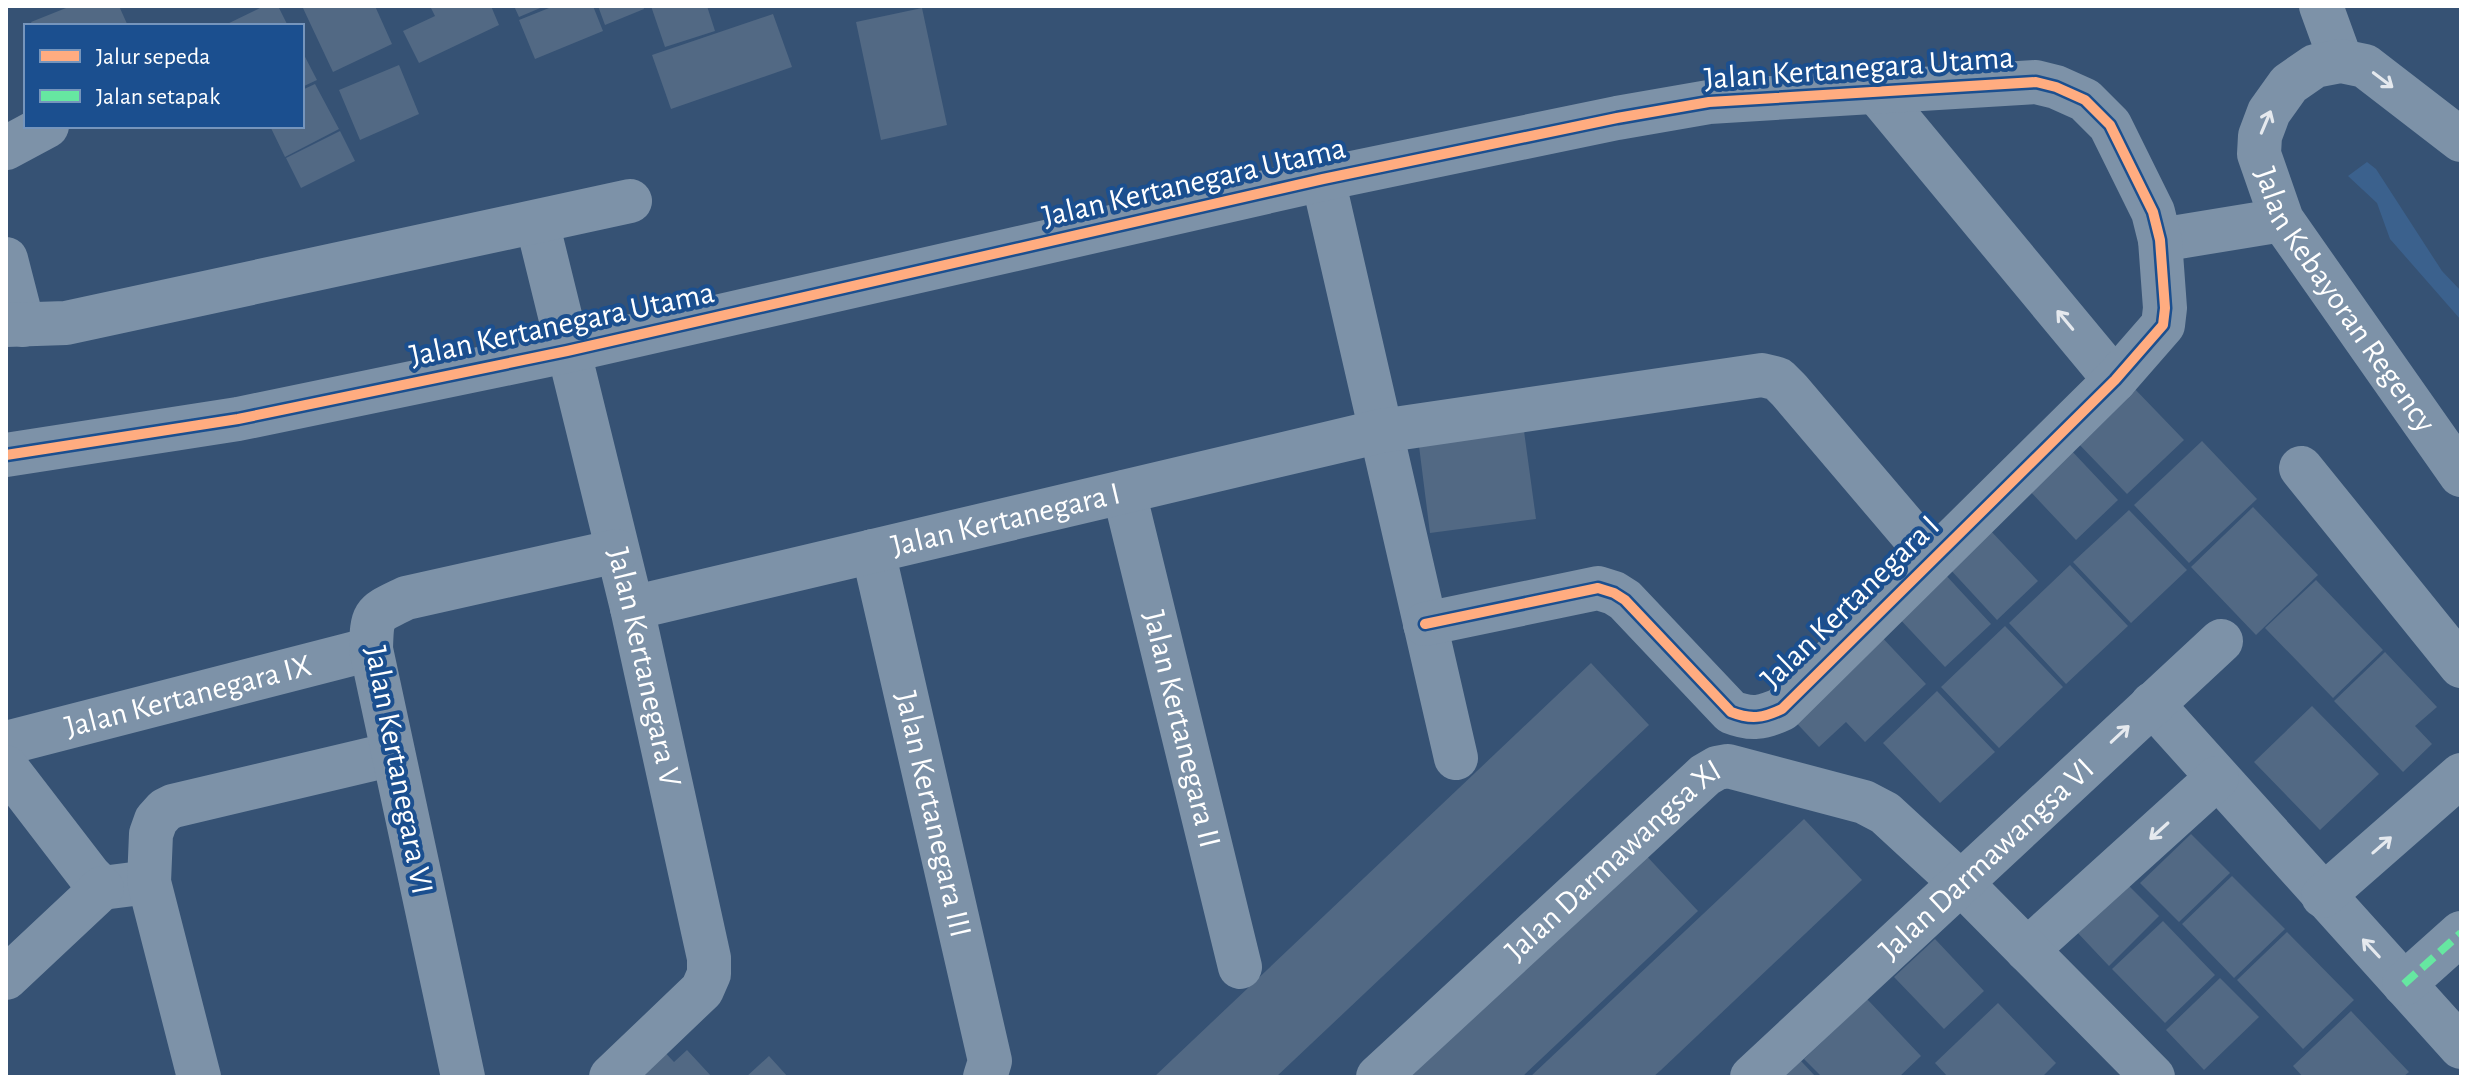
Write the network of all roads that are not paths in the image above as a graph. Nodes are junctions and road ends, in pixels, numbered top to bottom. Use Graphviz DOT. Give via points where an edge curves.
graph roads {
  1 [pos="2321,6"];
  2 [pos="2341,61"];
  3 [pos="1877,93"];
  4 [pos="43,128"];
  5 [pos="2461,140"];
  6 [pos="6,148"];
  7 [pos="1323,179"];
  8 [pos="630,201"];
  9 [pos="2276,205"];
  10 [pos="537,222"];
  11 [pos="2156,226"];
  12 [pos="6,259"];
  13 [pos="14,325"];
  14 [pos="567,351"];
  15 [pos="2115,380"];
  16 [pos="1381,431"];
  17 [pos="6,455"];
  18 [pos="2301,468"];
  19 [pos="2461,475"];
  20 [pos="1124,492"];
  21 [pos="617,551"];
  22 [pos="873,551"];
  23 [pos="1932,558"];
  24 [pos="632,608"];
  25 [pos="1425,624"];
  26 [pos="2221,641"];
  27 [pos="371,649"];
  28 [pos="2461,666"];
  29 [pos="2152,704"];
  30 [pos="6,743"];
  31 [pos="393,754"];
  32 [pos="1456,758"];
  33 [pos="6,767"];
  34 [pos="2461,775"];
  35 [pos="2217,778"];
  36 [pos="149,882"];
  37 [pos="1961,883"];
  38 [pos="102,888"];
  39 [pos="2323,896"];
  40 [pos="2461,933"];
  41 [pos="2027,950"];
  42 [pos="1240,967"];
  43 [pos="6,978"];
  44 [pos="2404,984"];
  45 [pos="2461,1047"];
  46 [pos="199,1077"];
  47 [pos="463,1077"];
  48 [pos="611,1077"];
  49 [pos="985,1077"];
  50 [pos="1378,1077"];
  51 [pos="1752,1077"];
  52 [pos="2153,1077"];
  1 -- 2 [label="street"];
  2 -- 5 [label="street, one-way" via="2365,66"];
  9 -- 2 [label="street, Jalan Kebayoran Regency, one-way" via="2259,154 2269,112 2289,84 2315,66"];
  3 -- 7 [label="street, Jalan Kertanegara Utama" via="1709,102"];
  3 -- 11 [label="street, Jalan Kertanegara Utama" via="2036,82 2085,100 2110,125"];
  15 -- 3 [label="street, one-way"];
  4 -- 6 [label="street"];
  7 -- 14 [label="street, Jalan Kertanegara Utama"];
  7 -- 16 [label="street, Jalan Kertanegara Utama"];
  8 -- 10 [label="street"];
  9 -- 11 [label="street"];
  9 -- 19 [label="street, Jalan Kebayoran Regency"];
  10 -- 13 [label="street" via="66,323"];
  10 -- 14 [label="street, Jalan Kertanegara V"];
  11 -- 15 [label="street, Jalan Kertanegara Utama" via="2163,325"];
  12 -- 13 [label="street"];
  14 -- 17 [label="street, Jalan Kertanegara Utama" via="238,419"];
  14 -- 21 [label="street, Jalan Kertanegara V"];
  15 -- 23 [label="street, Jalan Kertanegara I"];
  16 -- 20 [label="street, Jalan Kertanegara I"];
  16 -- 23 [label="street, Jalan Kertanegara I" via="1762,375 1778,379 1789,390"];
  16 -- 25 [label="street"];
  18 -- 28 [label="street"];
  20 -- 22 [label="street, Jalan Kertanegara I"];
  20 -- 42 [label="street, Jalan Kertanegara II"];
  21 -- 24 [label="street, Jalan Kertanegara V"];
  21 -- 27 [label="street, Jalan Kertanegara VI" via="406,598 372,621"];
  22 -- 24 [label="street, Jalan Kertanegara I"];
  22 -- 49 [label="street, Jalan Kertanegara III" via="990,1061"];
  23 -- 25 [label="street, Jalan Kertanegara I" via="1782,709 1766,716 1747,718 1731,712 1625,600 1598,588"];
  24 -- 48 [label="street, Jalan Kertanegara V" via="709,974 702,990"];
  25 -- 32 [label="street"];
  26 -- 29 [label="street, Jalan Darmawangsa VI"];
  27 -- 30 [label="street, Jalan Kertanegara IX"];
  27 -- 31 [label="street, Jalan Kertanegara VI"];
  29 -- 35 [label="street"];
  37 -- 29 [label="street, Jalan Darmawangsa VI, one-way"];
  31 -- 36 [label="street" via="165,810 151,834"];
  31 -- 47 [label="street, Jalan Kertanegara VI"];
  33 -- 38 [label="street"];
  39 -- 34 [label="street, one-way"];
  35 -- 39 [label="street"];
  35 -- 41 [label="street, one-way"];
  36 -- 38 [label="street"];
  36 -- 46 [label="street"];
  37 -- 41 [label="street"];
  37 -- 50 [label="street, Jalan Darmawangsa XI" via="1885,813 1864,802 1728,766 1717,768"];
  37 -- 51 [label="street, Jalan Darmawangsa VI"];
  38 -- 43 [label="street"];
  44 -- 39 [label="street, one-way"];
  40 -- 44 [label="street"];
  41 -- 52 [label="street"];
  44 -- 45 [label="street"];
}
